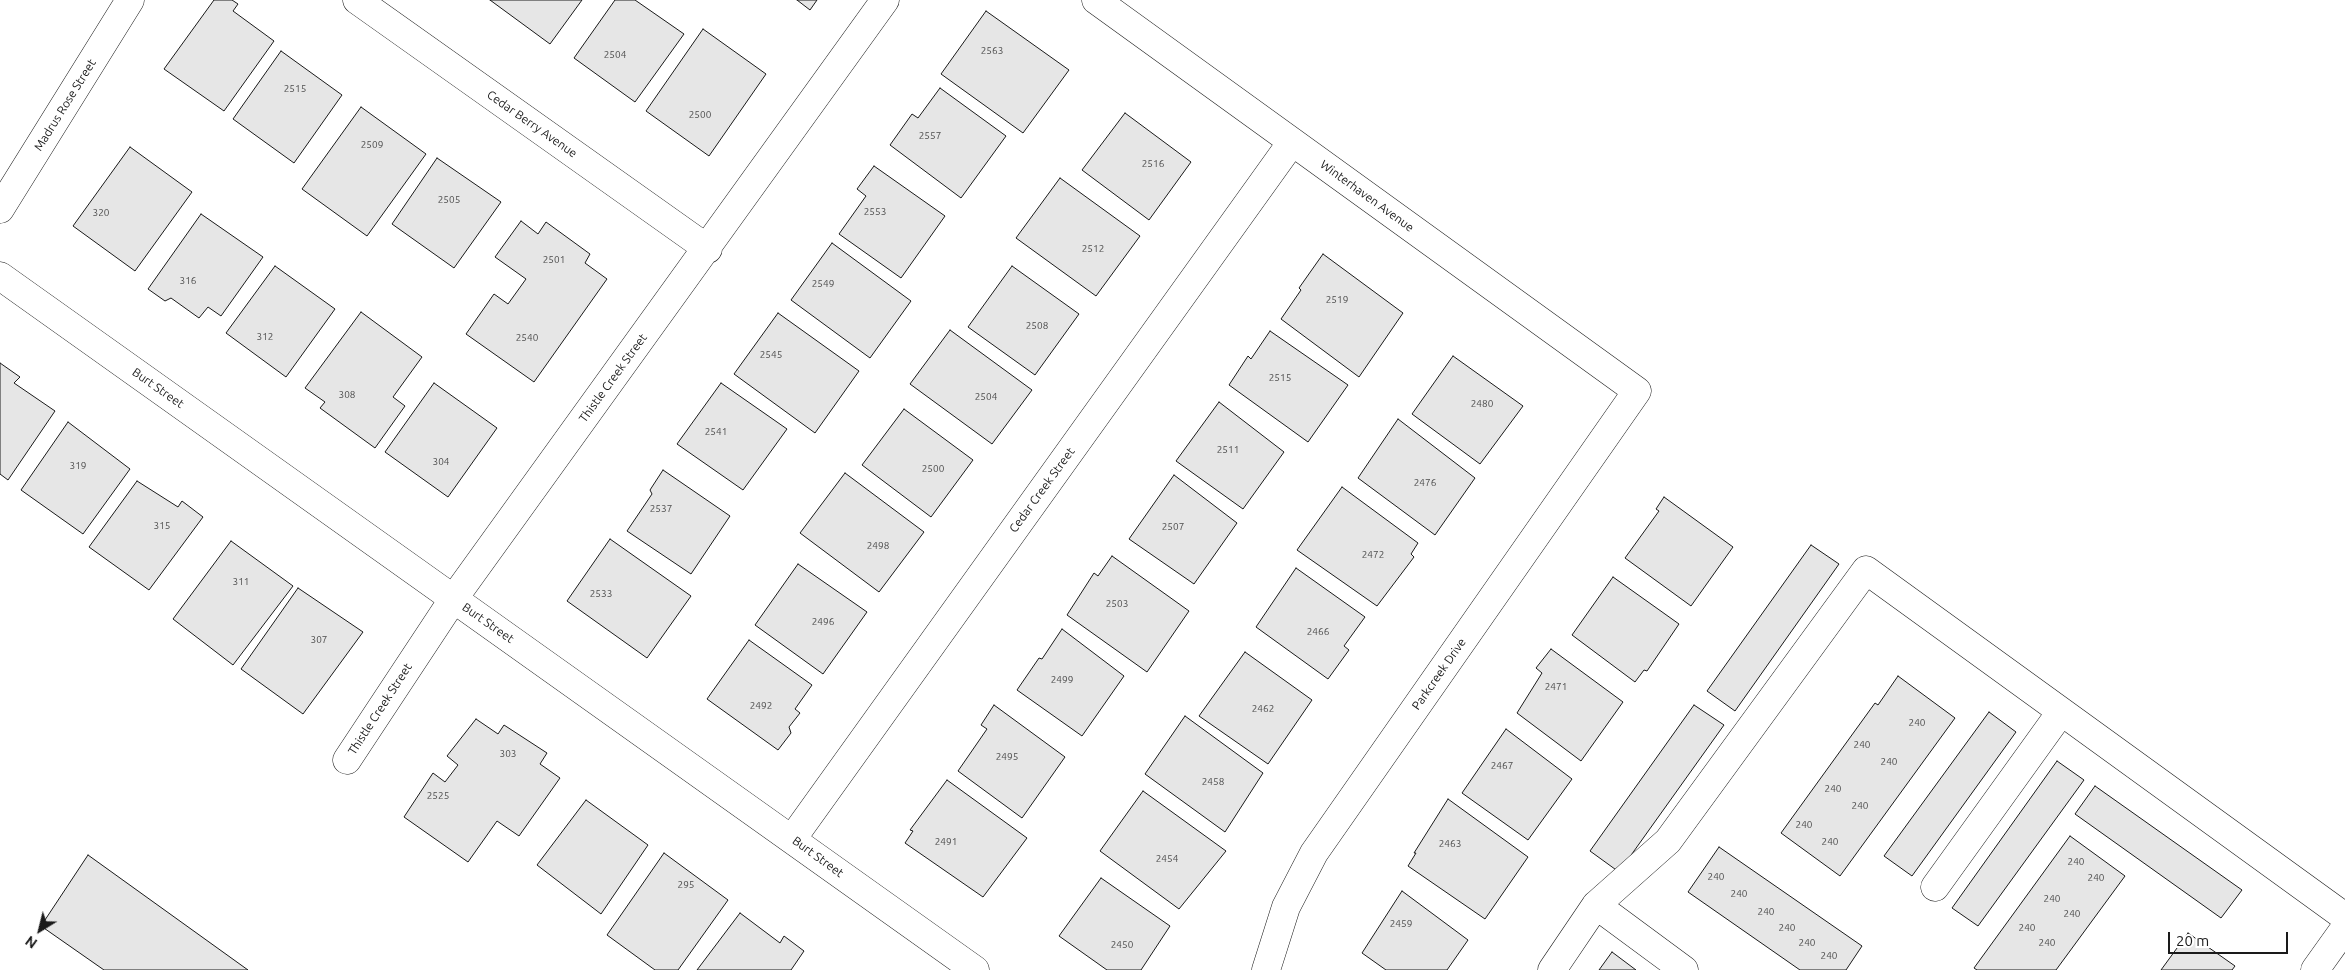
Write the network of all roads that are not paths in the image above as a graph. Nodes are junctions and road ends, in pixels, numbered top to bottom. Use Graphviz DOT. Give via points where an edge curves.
graph roads {
  1 [pos="130,0"];
  2 [pos="357,0"];
  3 [pos="885,0"];
  4 [pos="1096,0"];
  5 [pos="1292,142"];
  6 [pos="0,209"];
  7 [pos="708,249"];
  8 [pos="0,276"];
  9 [pos="1637,391"];
  10 [pos="454,598"];
  11 [pos="2061,712"];
  12 [pos="347,760"];
  13 [pos="792,839"];
  14 [pos="1935,888"];
  15 [pos="1596,905"];
  16 [pos="2345,917"];
  17 [pos="2345,928"];
  18 [pos="975,970"];
  19 [pos="1266,970"];
  20 [pos="1552,970"];
  21 [pos="1684,970"];
  22 [pos="2315,970"];
  1 -- 6 [label="street, Madrus Rose Street"];
  2 -- 7 [label="street, Cedar Berry Avenue"];
  3 -- 7 [label="street, Thistle Creek Street"];
  4 -- 5 [label="street, Winterhaven Avenue"];
  5 -- 9 [label="street, Winterhaven Avenue"];
  5 -- 13 [label="street, Cedar Creek Street"];
  7 -- 10 [label="street, Thistle Creek Street"];
  8 -- 10 [label="street, Burt Street"];
  9 -- 19 [label="street, Parkcreek Drive" via="1314,853 1286,907"];
  10 -- 12 [label="street, Thistle Creek Street"];
  10 -- 13 [label="street, Burt Street"];
  11 -- 14 [label="street"];
  11 -- 15 [label="street" via="1866,570 1668,841"];
  11 -- 16 [label="street"];
  13 -- 18 [label="street, Burt Street"];
  15 -- 20 [label="street"];
  15 -- 21 [label="street"];
  17 -- 22 [label="street"];
}
